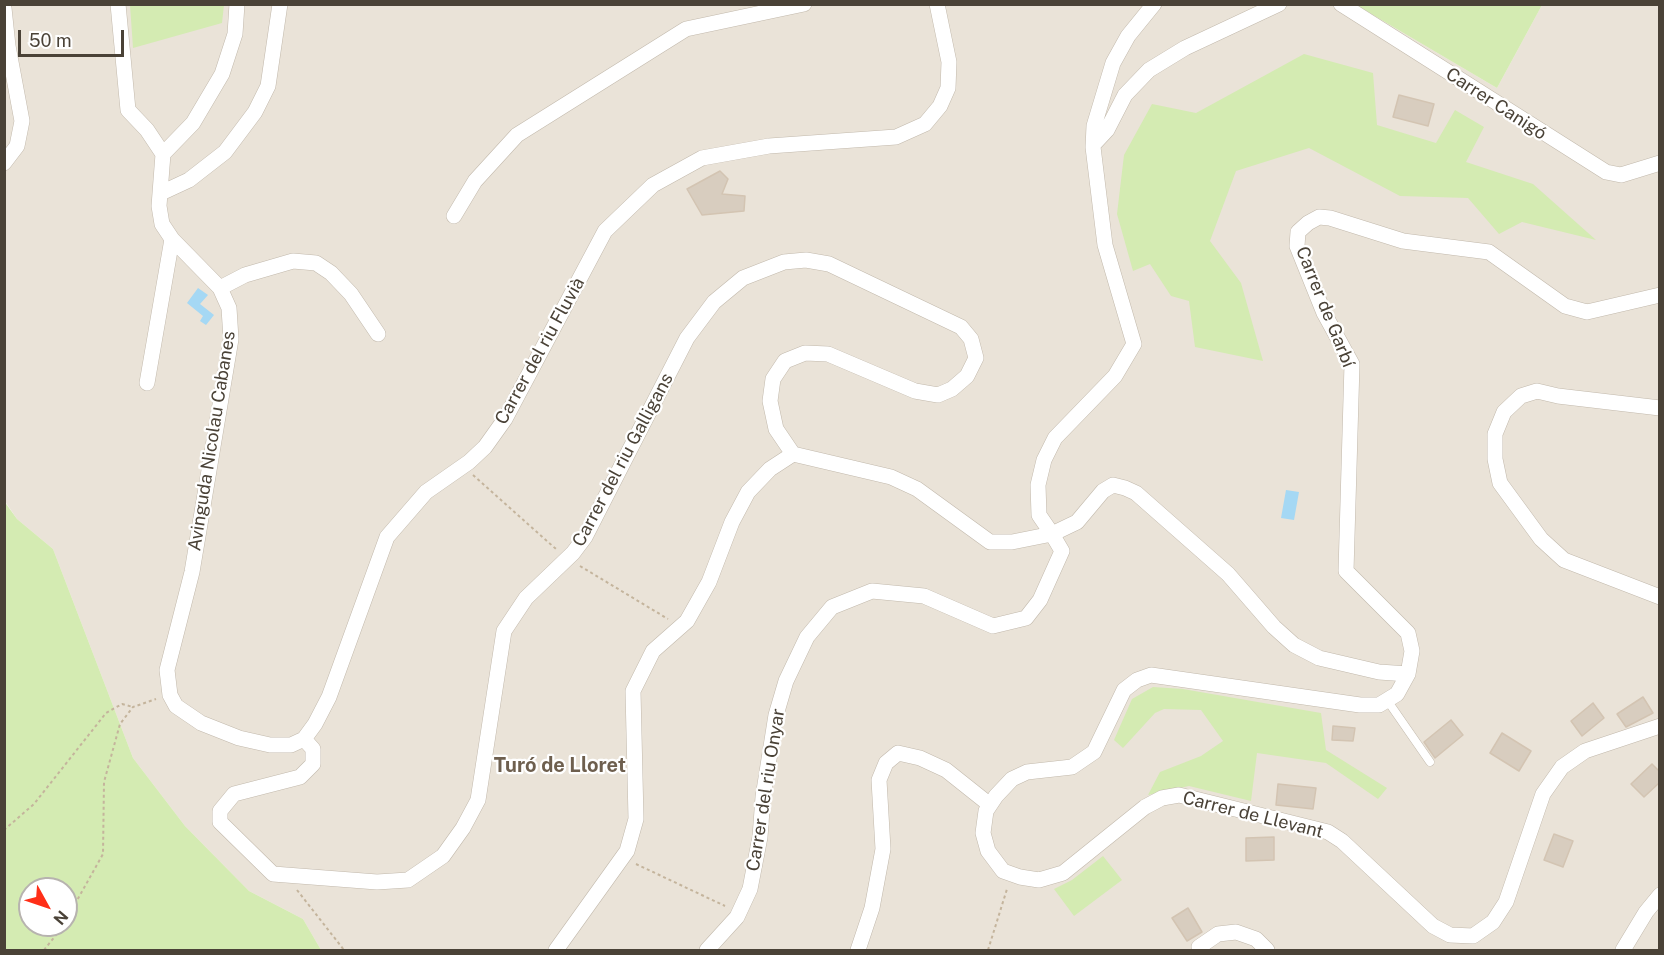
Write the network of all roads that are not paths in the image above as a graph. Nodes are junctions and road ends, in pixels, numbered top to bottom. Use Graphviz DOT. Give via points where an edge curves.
graph roads {
  1 [pos="118,4"];
  2 [pos="237,4"];
  3 [pos="280,4"];
  4 [pos="804,4"];
  5 [pos="937,4"];
  6 [pos="1154,4"];
  7 [pos="1279,4"];
  8 [pos="1341,4"];
  9 [pos="4,8"];
  10 [pos="1093,145"];
  11 [pos="163,154"];
  12 [pos="4,163"];
  13 [pos="1659,163"];
  14 [pos="161,192"];
  15 [pos="454,216"];
  16 [pos="172,239"];
  17 [pos="220,288"];
  18 [pos="1659,295"];
  19 [pos="378,334"];
  20 [pos="147,383"];
  21 [pos="1659,408"];
  22 [pos="793,454"];
  23 [pos="1052,534"];
  24 [pos="1659,597"];
  25 [pos="1408,674"];
  26 [pos="1387,700"];
  27 [pos="1659,726"];
  28 [pos="304,739"];
  29 [pos="1430,762"];
  30 [pos="990,805"];
  31 [pos="1659,896"];
  32 [pos="1199,946"];
  33 [pos="556,951"];
  34 [pos="707,951"];
  35 [pos="858,951"];
  36 [pos="1267,951"];
  37 [pos="1623,951"];
  1 -- 11 [label="street" via="128,110"];
  2 -- 11 [label="street" via="235,34 222,74 193,123"];
  3 -- 14 [label="street" via="270,78 255,112 225,152 189,180"];
  4 -- 15 [label="street" via="686,29 517,135 475,181"];
  5 -- 28 [label="street, Carrer del riu Fluvià" via="949,62 948,88 925,124 896,137 769,146 702,158 653,185 605,231 504,419 485,447 426,492 387,537 329,697"];
  6 -- 10 [label="street" via="1128,36 1113,63 1094,126"];
  7 -- 10 [label="street" via="1185,48 1149,70 1125,95 1107,130"];
  8 -- 13 [label="street, Carrer Canigó" via="1606,172 1621,175"];
  9 -- 12 [label="street" via="22,121 17,146"];
  10 -- 23 [label="street" via="1105,245 1134,344 1115,376 1055,438 1044,460 1038,484 1039,515"];
  11 -- 14 [label="street, Avinguda Nicolau Cabanes"];
  14 -- 16 [label="street, Avinguda Nicolau Cabanes" via="162,224"];
  16 -- 17 [label="street, Avinguda Nicolau Cabanes"];
  16 -- 20 [label="street"];
  17 -- 19 [label="street" via="244,275 293,261 316,263 351,294"];
  17 -- 28 [label="street, Avinguda Nicolau Cabanes" via="229,308 231,339 192,572 167,670 170,695 176,706 201,723 239,738 270,745 291,745"];
  18 -- 25 [label="street, Carrer de Garbí" via="1587,312 1565,306 1489,252 1403,241 1330,218 1319,217 1298,232 1298,246 1311,281 1352,364 1346,571 1408,633 1412,651"];
  21 -- 24 [label="street" via="1537,391 1521,396 1504,412 1495,434 1500,483 1541,539 1564,560"];
  22 -- 23 [label="street" via="891,477 917,489 990,542"];
  22 -- 28 [label="street, Carrer del riu Galligans" via="776,429 770,401 773,379 785,361 805,353 828,354 915,391 938,395 967,376 976,358 972,339 961,327 829,264 806,260 784,262 743,278 714,302 687,338 585,537 526,598 504,631 478,800 443,856 408,880 377,882 273,874 220,822 220,811 234,794 300,777 313,765 313,749"];
  22 -- 33 [label="street" via="770,469 748,492 732,522 710,582 687,621 653,651 633,691 636,819 627,851"];
  23 -- 25 [label="street" via="1077,522 1103,491 1113,485 1125,488 1228,574 1294,645 1319,658 1379,672"];
  23 -- 34 [label="street, Carrer del riu Onyar" via="1062,551 1040,600 1026,618 1017,622 993,626 924,596 872,591 832,608 807,637 786,681 776,715 750,889 738,913"];
  25 -- 26 [label="street" via="1397,694"];
  26 -- 29 [label="lane"];
  26 -- 30 [label="street" via="1379,705 1360,705 1151,675 1124,690 1094,752 1072,767 1027,772 1012,779"];
  27 -- 30 [label="street, Carrer de Llevant" via="1585,751 1562,767 1543,794 1506,902 1493,922 1473,936 1450,935 1433,926 1328,832 1179,795 1145,807 1063,873 1039,880 1003,871 988,851 983,833"];
  30 -- 35 [label="street" via="946,770 920,758 898,753 886,763 879,780 884,849"];
  31 -- 37 [label="street"];
  32 -- 36 [label="street" via="1218,934 1236,933 1256,939"];
}
